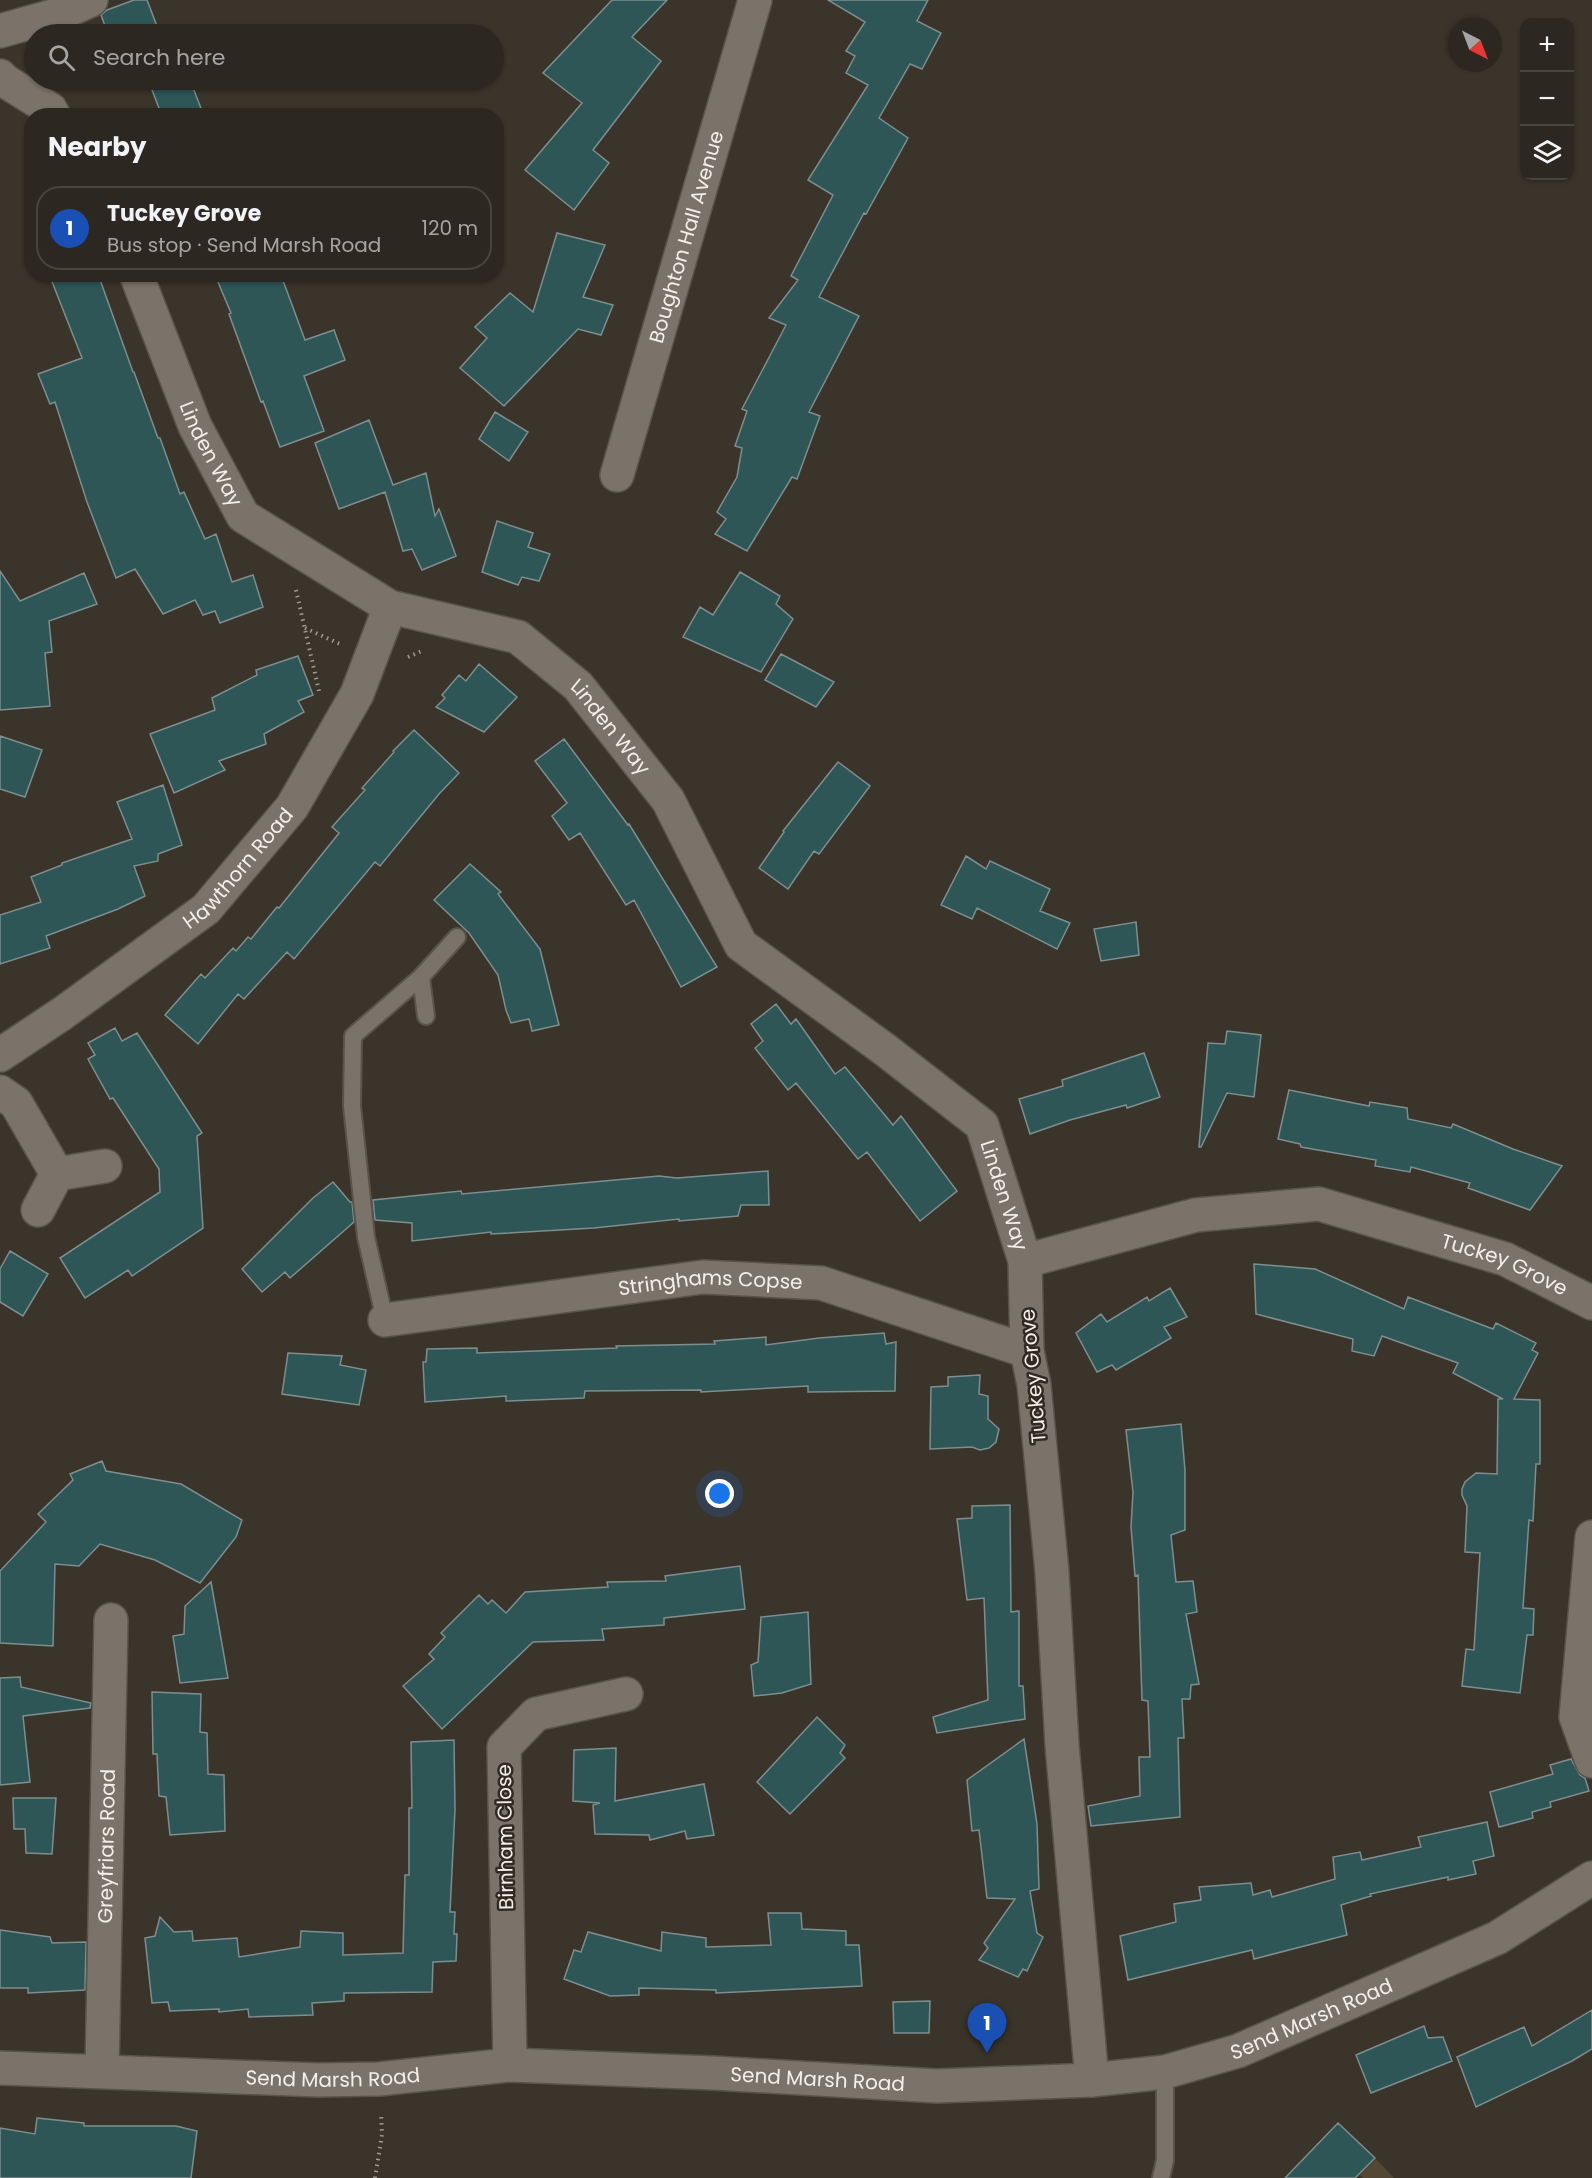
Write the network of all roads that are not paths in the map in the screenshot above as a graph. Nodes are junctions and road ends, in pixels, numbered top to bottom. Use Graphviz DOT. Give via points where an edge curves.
graph roads {
  1 [pos="90,0"];
  2 [pos="755,0"];
  3 [pos="24,24"];
  4 [pos="25,24"];
  5 [pos="0,31"];
  6 [pos="0,76"];
  7 [pos="48,108"];
  8 [pos="139,282"];
  9 [pos="617,475"];
  10 [pos="390,606"];
  11 [pos="457,937"];
  12 [pos="421,978"];
  13 [pos="426,1016"];
  14 [pos="0,1055"];
  15 [pos="0,1092"];
  16 [pos="105,1166"];
  17 [pos="57,1174"];
  18 [pos="38,1210"];
  19 [pos="1025,1261"];
  20 [pos="1592,1303"];
  21 [pos="385,1320"];
  22 [pos="1027,1350"];
  23 [pos="1592,1538"];
  24 [pos="111,1620"];
  25 [pos="627,1694"];
  26 [pos="1592,1761"];
  27 [pos="1592,1878"];
  28 [pos="510,2065"];
  29 [pos="0,2068"];
  30 [pos="102,2071"];
  31 [pos="1165,2072"];
  32 [pos="1092,2080"];
  33 [pos="1161,2178"];
  1 -- 4 [label="street"];
  2 -- 9 [label="street, Boughton Hall Avenue"];
  3 -- 5 [label="street"];
  6 -- 7 [label="street"];
  8 -- 10 [label="street, Linden Way" via="195,426 243,516"];
  10 -- 14 [label="street, Hawthorn Road" via="357,694 292,807 206,909"];
  10 -- 19 [label="street, Linden Way" via="518,637 578,686 668,800 741,945 982,1125"];
  11 -- 12 [label="lane"];
  12 -- 13 [label="lane"];
  12 -- 21 [label="lane" via="353,1036 352,1106 366,1237"];
  15 -- 17 [label="street" via="16,1104"];
  16 -- 17 [label="street"];
  17 -- 18 [label="street"];
  19 -- 20 [label="street, Tuckey Grove" via="1196,1215 1318,1204 1505,1259"];
  19 -- 22 [label="street, Tuckey Grove"];
  21 -- 22 [label="street, Stringhams Copse" via="703,1277 821,1283"];
  22 -- 32 [label="street, Tuckey Grove" via="1034,1385 1052,1572 1062,1745"];
  23 -- 26 [label="street" via="1576,1717"];
  24 -- 30 [label="street, Greyfriars Road"];
  25 -- 28 [label="street, Birnham Close" via="536,1714 504,1747"];
  27 -- 31 [label="street, Send Marsh Road" via="1497,1938 1238,2051"];
  28 -- 30 [label="street, Send Marsh Road" via="379,2079 318,2080"];
  28 -- 32 [label="street, Send Marsh Road" via="937,2085"];
  29 -- 30 [label="street, Send Marsh Road"];
  31 -- 32 [label="street, Send Marsh Road"];
  31 -- 33 [label="lane" via="1165,2160"];
}
